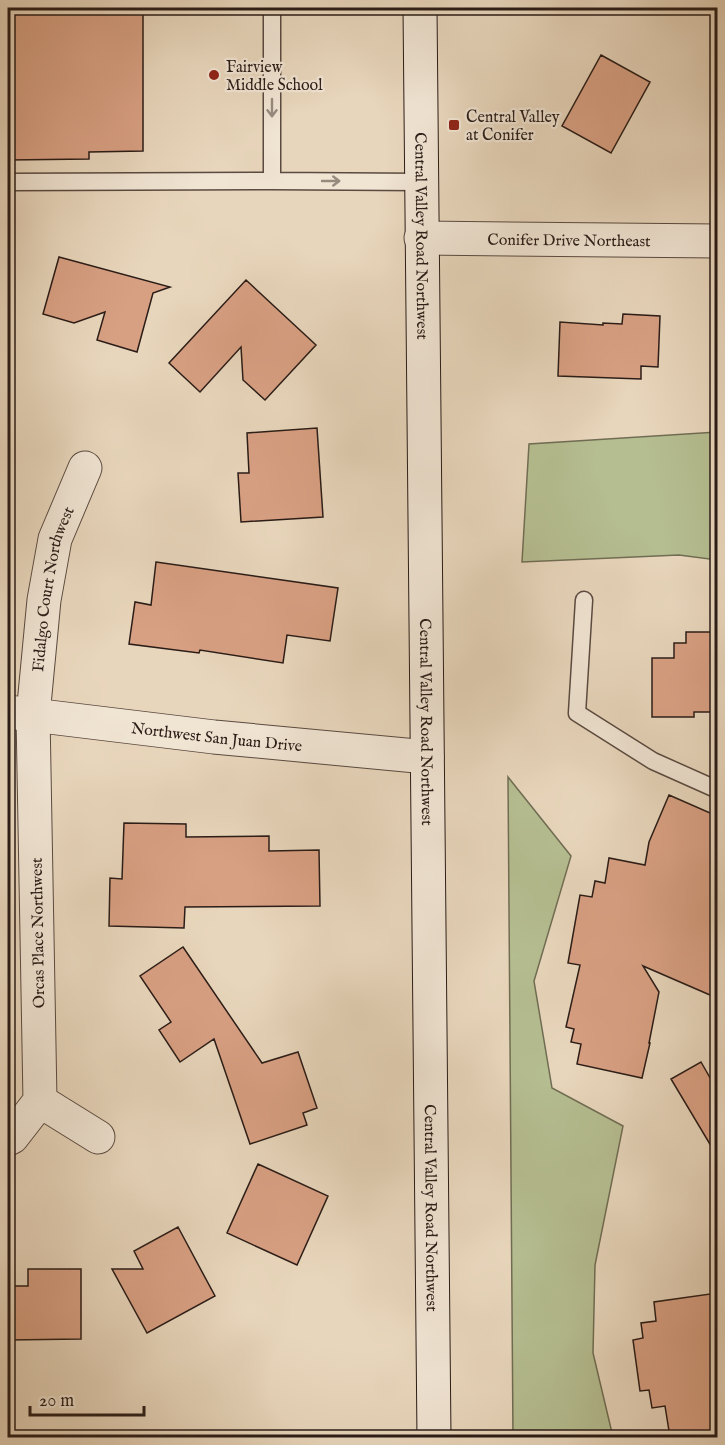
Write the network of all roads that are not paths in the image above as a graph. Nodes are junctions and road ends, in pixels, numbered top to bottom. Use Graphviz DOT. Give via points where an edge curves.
graph roads {
  1 [pos="272,8"];
  2 [pos="420,8"];
  3 [pos="272,181"];
  4 [pos="8,182"];
  5 [pos="421,182"];
  6 [pos="421,237"];
  7 [pos="717,241"];
  8 [pos="85,468"];
  9 [pos="584,600"];
  10 [pos="20,714"];
  11 [pos="428,757"];
  12 [pos="717,790"];
  13 [pos="40,1101"];
  14 [pos="98,1137"];
  15 [pos="8,1138"];
  16 [pos="434,1437"];
  1 -- 3 [label="lane, one-way"];
  2 -- 5 [label="street, Central Valley Road Northwest"];
  3 -- 4 [label="lane"];
  3 -- 5 [label="lane, one-way"];
  5 -- 6 [label="street, Central Valley Road Northwest"];
  6 -- 7 [label="street, Conifer Drive Northeast"];
  6 -- 11 [label="street, Central Valley Road Northwest"];
  8 -- 10 [label="street, Fidalgo Court Northwest" via="55,539"];
  9 -- 12 [label="lane" via="577,713 652,761"];
  10 -- 11 [label="street, Northwest San Juan Drive"];
  10 -- 13 [label="street, Orcas Place Northwest"];
  11 -- 16 [label="street, Central Valley Road Northwest"];
  13 -- 14 [label="street"];
  13 -- 15 [label="street"];
}
